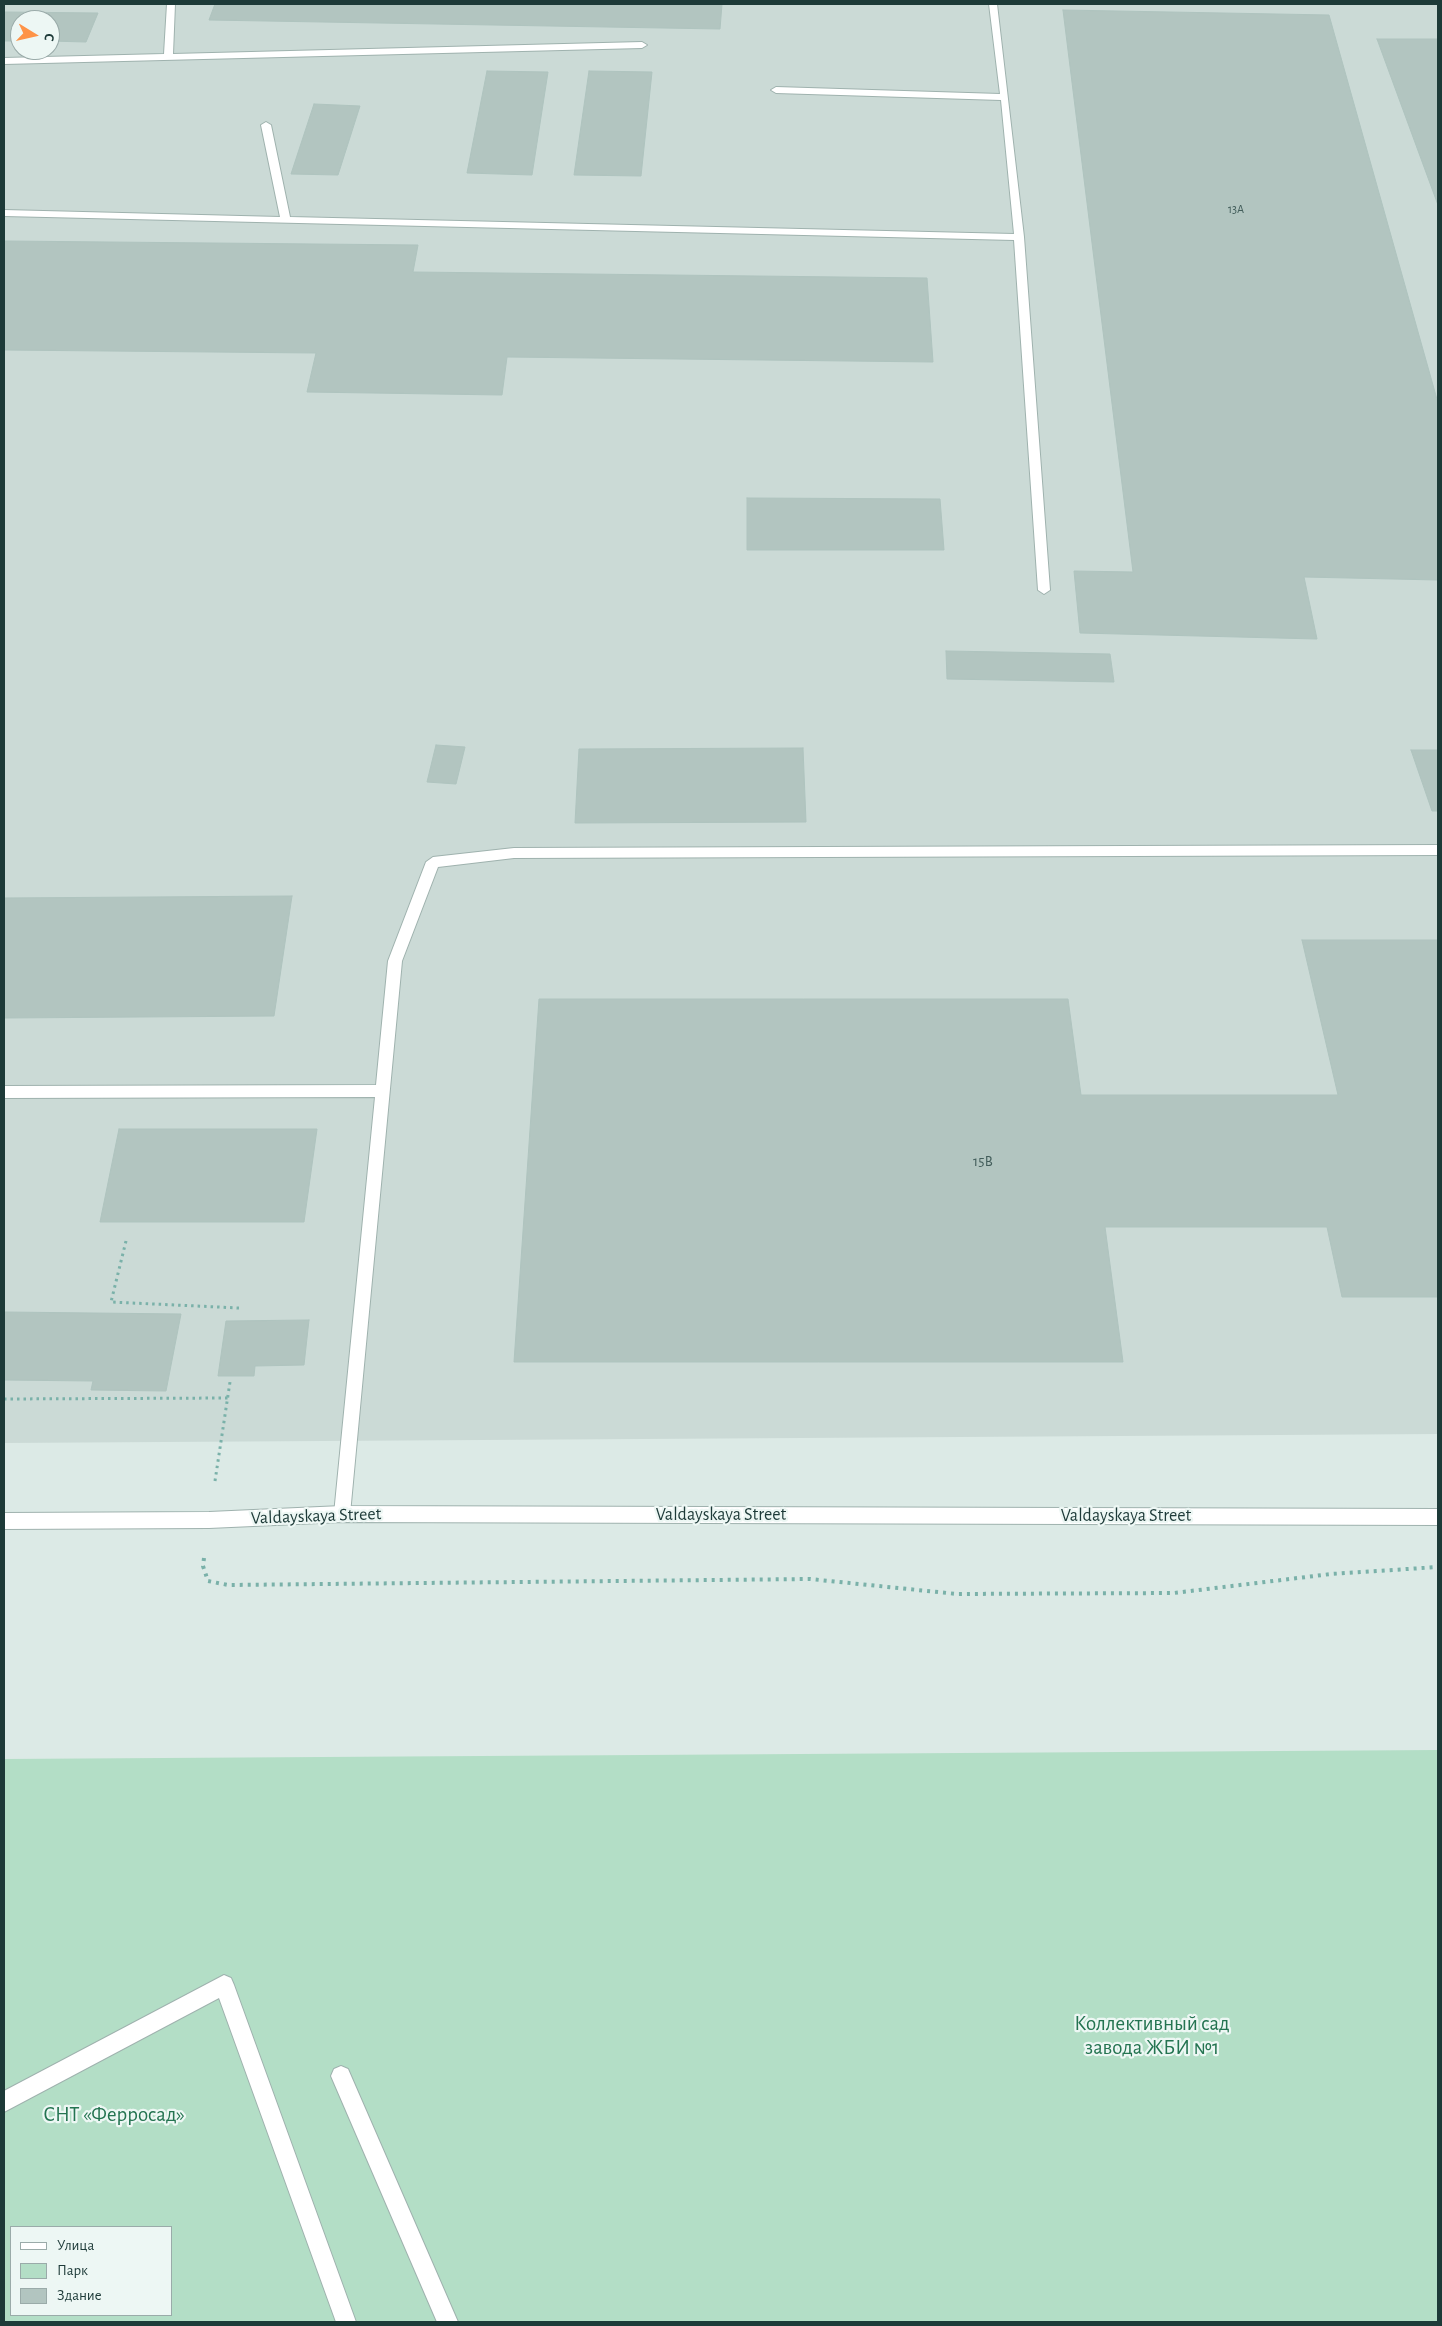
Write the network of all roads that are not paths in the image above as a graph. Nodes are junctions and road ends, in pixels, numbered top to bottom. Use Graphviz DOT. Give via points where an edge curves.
graph roads {
  1 [pos="171,4"];
  2 [pos="993,4"];
  3 [pos="642,45"];
  4 [pos="168,57"];
  5 [pos="4,61"];
  6 [pos="776,90"];
  7 [pos="1006,97"];
  8 [pos="266,125"];
  9 [pos="4,214"];
  10 [pos="286,220"];
  11 [pos="1019,237"];
  12 [pos="1044,590"];
  13 [pos="1438,850"];
  14 [pos="383,1091"];
  15 [pos="4,1092"];
  16 [pos="342,1514"];
  17 [pos="1438,1517"];
  18 [pos="4,1521"];
  19 [pos="341,2076"];
  20 [pos="4,2102"];
  21 [pos="346,2322"];
  22 [pos="448,2322"];
  1 -- 4 [label="street"];
  2 -- 7 [label="street"];
  3 -- 4 [label="street"];
  4 -- 5 [label="street"];
  6 -- 7 [label="street"];
  7 -- 11 [label="street"];
  8 -- 10 [label="street"];
  9 -- 10 [label="street"];
  10 -- 11 [label="street"];
  11 -- 12 [label="street"];
  13 -- 14 [label="street" via="514,853 433,862 395,960"];
  14 -- 15 [label="street"];
  14 -- 16 [label="street"];
  16 -- 17 [label="street, Valdayskaya Street"];
  16 -- 18 [label="street, Valdayskaya Street" via="209,1520"];
  19 -- 22 [label="street"];
  20 -- 21 [label="street" via="224,1985"];
}
